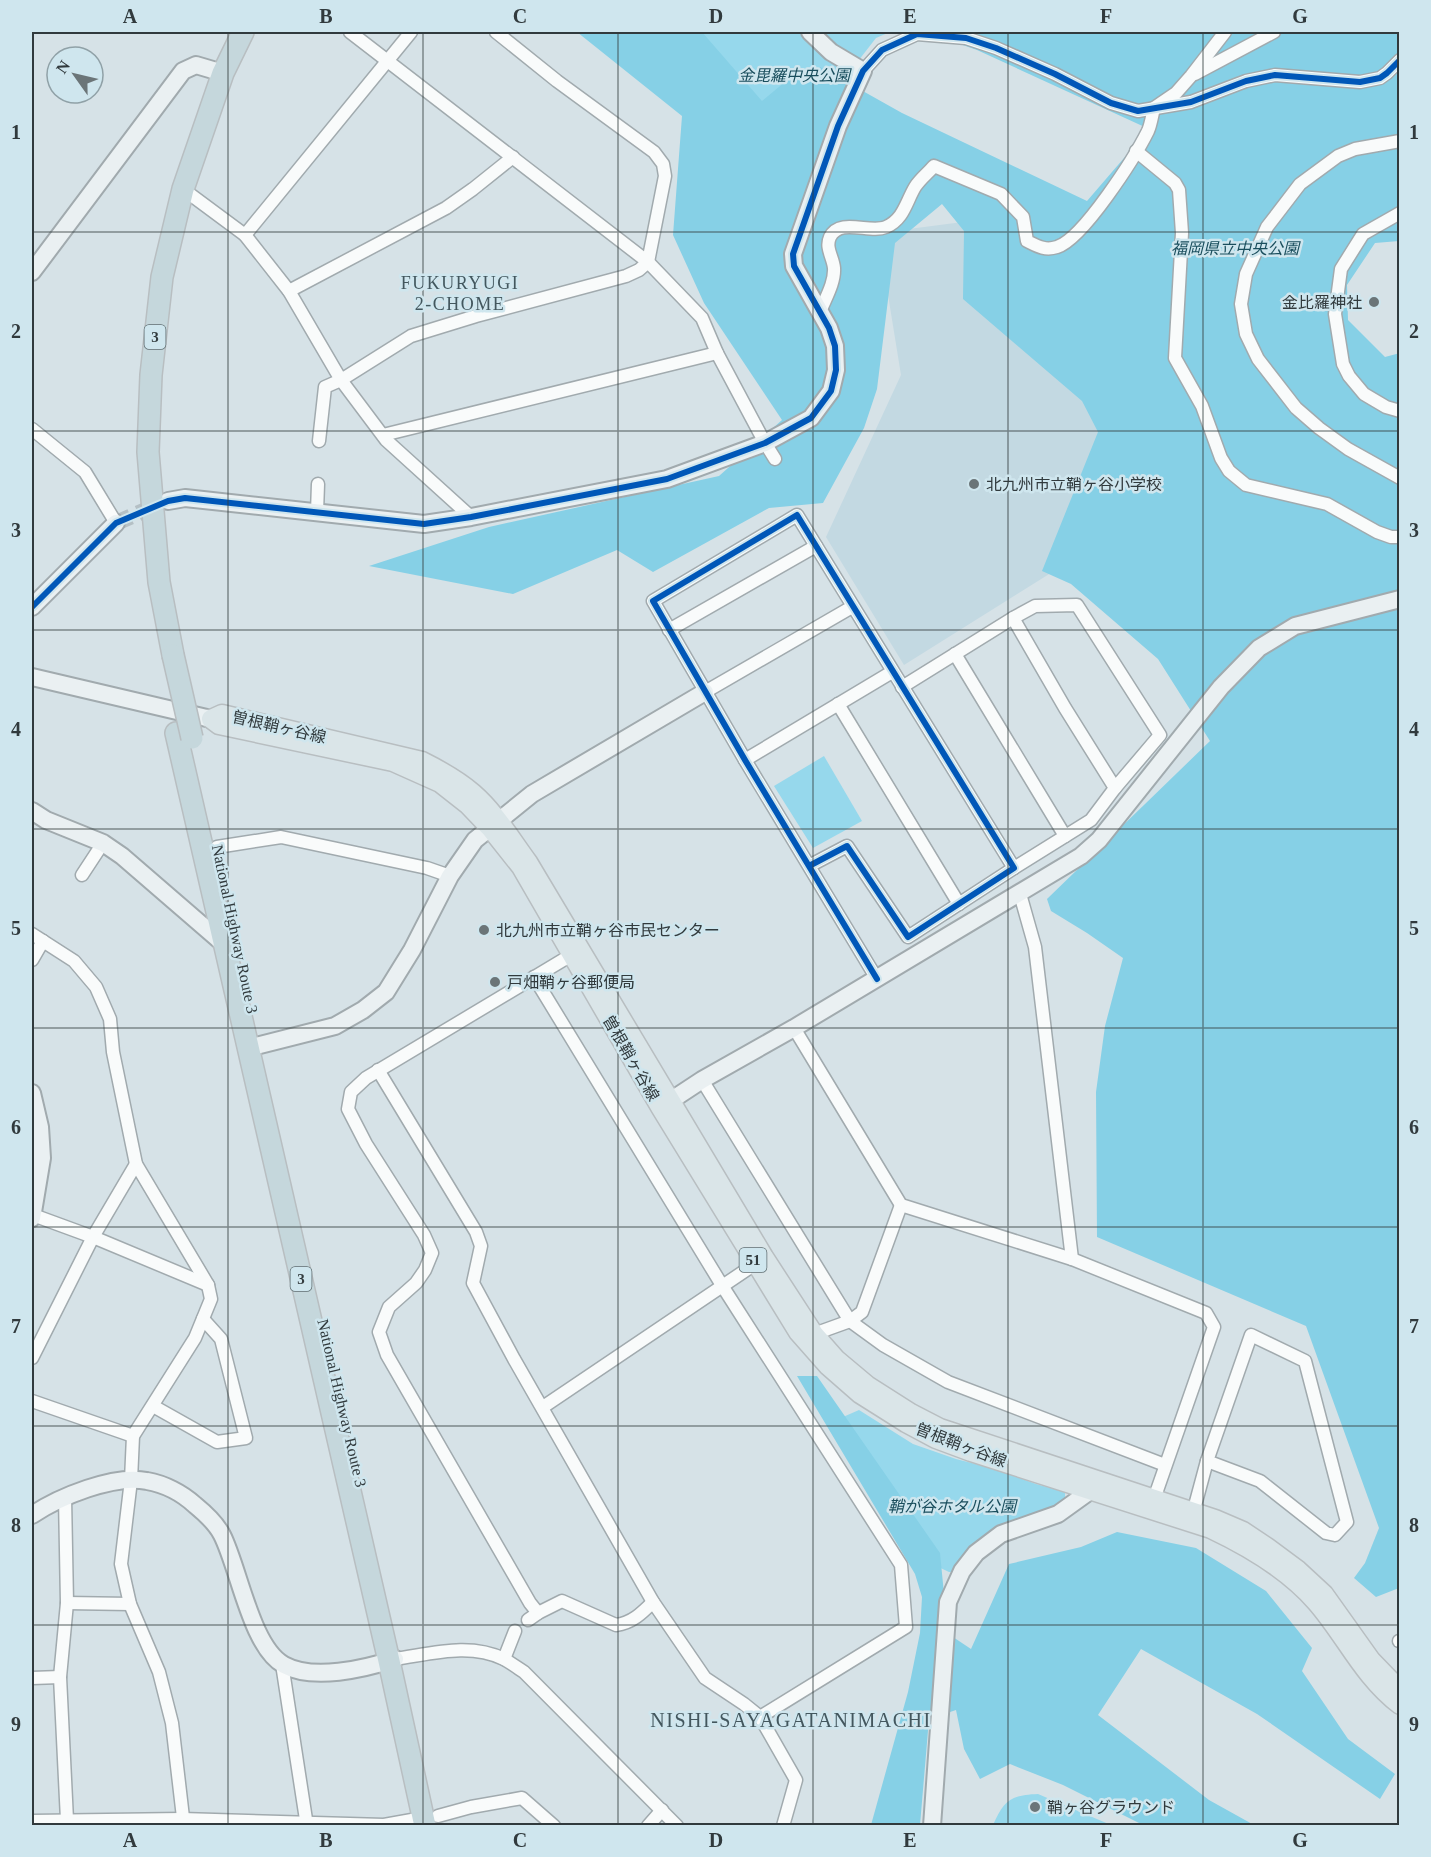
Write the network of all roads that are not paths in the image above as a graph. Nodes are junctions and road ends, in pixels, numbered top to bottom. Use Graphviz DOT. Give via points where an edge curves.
graph roads {
  1 [pos="228,32"];
  2 [pos="243,32"];
  3 [pos="350,32"];
  4 [pos="411,32"];
  5 [pos="496,32"];
  6 [pos="810,32"];
  7 [pos="1225,32"];
  8 [pos="1274,32"];
  9 [pos="939,34"];
  10 [pos="1400,60"];
  11 [pos="388,61"];
  12 [pos="863,70"];
  13 [pos="217,71"];
  14 [pos="1191,76"];
  15 [pos="1154,108"];
  16 [pos="1400,141"];
  17 [pos="1136,151"];
  18 [pos="513,157"];
  19 [pos="183,189"];
  20 [pos="1400,213"];
  21 [pos="245,235"];
  22 [pos="648,262"];
  23 [pos="32,272"];
  24 [pos="289,291"];
  25 [pos="820,312"];
  26 [pos="717,353"];
  27 [pos="341,380"];
  28 [pos="1400,411"];
  29 [pos="32,429"];
  30 [pos="383,435"];
  31 [pos="319,441"];
  32 [pos="765,443"];
  33 [pos="775,459"];
  34 [pos="1400,478"];
  35 [pos="318,483"];
  36 [pos="168,501"];
  37 [pos="317,512"];
  38 [pos="471,517"];
  39 [pos="116,523"];
  40 [pos="1400,537"];
  41 [pos="816,546"];
  42 [pos="1400,599"];
  43 [pos="32,607"];
  44 [pos="852,607"];
  45 [pos="1013,618"];
  46 [pos="669,630"];
  47 [pos="165,653"];
  48 [pos="955,654"];
  49 [pos="892,672"];
  50 [pos="32,677"];
  51 [pos="902,687"];
  52 [pos="705,692"];
  53 [pos="838,704"];
  54 [pos="211,719"];
  55 [pos="184,735"];
  56 [pos="745,760"];
  57 [pos="1115,788"];
  58 [pos="32,811"];
  59 [pos="494,824"];
  60 [pos="1065,836"];
  61 [pos="103,843"];
  62 [pos="217,847"];
  63 [pos="808,866"];
  64 [pos="1014,868"];
  65 [pos="82,875"];
  66 [pos="450,876"];
  67 [pos="1020,894"];
  68 [pos="959,904"];
  69 [pos="32,934"];
  70 [pos="44,941"];
  71 [pos="225,945"];
  72 [pos="576,952"];
  73 [pos="32,960"];
  74 [pos="534,977"];
  75 [pos="877,979"];
  76 [pos="794,1028"];
  77 [pos="254,1047"];
  78 [pos="378,1070"];
  79 [pos="702,1080"];
  80 [pos="32,1093"];
  81 [pos="665,1104"];
  82 [pos="136,1164"];
  83 [pos="901,1204"];
  84 [pos="32,1216"];
  85 [pos="93,1237"];
  86 [pos="1072,1259"];
  87 [pos="755,1264"];
  88 [pos="210,1284"];
  89 [pos="723,1287"];
  90 [pos="203,1318"];
  91 [pos="850,1321"];
  92 [pos="814,1334"];
  93 [pos="32,1358"];
  94 [pos="32,1401"];
  95 [pos="153,1406"];
  96 [pos="543,1407"];
  97 [pos="133,1436"];
  98 [pos="1207,1461"];
  99 [pos="1165,1465"];
  100 [pos="130,1480"];
  101 [pos="1090,1491"];
  102 [pos="65,1497"];
  103 [pos="1154,1499"];
  104 [pos="1193,1513"];
  105 [pos="32,1515"];
  106 [pos="653,1602"];
  107 [pos="67,1603"];
  108 [pos="130,1604"];
  109 [pos="515,1631"];
  110 [pos="504,1659"];
  111 [pos="395,1660"];
  112 [pos="282,1664"];
  113 [pos="60,1677"];
  114 [pos="32,1678"];
  115 [pos="1400,1690"];
  116 [pos="1400,1705"];
  117 [pos="760,1717"];
  118 [pos="662,1810"];
  119 [pos="67,1820"];
  120 [pos="32,1821"];
  121 [pos="431,1821"];
  122 [pos="183,1822"];
  123 [pos="46,1823"];
  124 [pos="307,1823"];
  125 [pos="350,1824"];
  126 [pos="554,1826"];
  127 [pos="648,1826"];
  128 [pos="677,1826"];
  129 [pos="783,1826"];
  130 [pos="932,1826"];
  1 -- 13 [label="highway, National Highway Route 3 / 3"];
  2 -- 13 [label="highway, National Highway Route 3 / 3"];
  3 -- 11 [label="street"];
  4 -- 11 [label="street"];
  5 -- 22 [label="street" via="654,152 663,164 665,176"];
  6 -- 12 [label="street" via="831,52"];
  7 -- 14 [label="street"];
  8 -- 14 [label="street"];
  9 -- 12 [label="street" via="917,34 882,50"];
  9 -- 15 [label="street" via="996,48 1111,103 1138,111"];
  10 -- 15 [label="street" via="1380,78 1370,80 1347,82 1275,75 1246,81 1191,102"];
  11 -- 18 [label="street"];
  11 -- 21 [label="street"];
  12 -- 25 [label="street" via="838,126 793,254 794,266"];
  13 -- 19 [label="highway, National Highway Route 3 / 3"];
  13 -- 23 [label="street" via="196,65 183,71"];
  13 -- 47 [label="highway, National Highway Route 3 / 3" via="174,171 151,275 138,371 136,455 148,582"];
  14 -- 15 [label="street" via="1176,93"];
  15 -- 17 [label="street" via="1149,129"];
  16 -- 34 [label="street" via="1338,156 1300,184 1268,227 1246,274 1242,304 1246,334 1258,359 1296,408 1348,449"];
  17 -- 25 [label="street" via="1078,233 1058,247 1042,249 1027,241 1023,217 1001,194 934,166 916,184 900,219 884,228 843,227 830,236 833,281"];
  17 -- 40 [label="street" via="1179,190 1182,233 1175,358 1202,406 1229,471 1246,485 1327,504 1377,532"];
  18 -- 22 [label="street"];
  18 -- 24 [label="street" via="446,208"];
  19 -- 21 [label="street"];
  19 -- 47 [label="highway, National Highway Route 3 / 3" via="162,278 151,375 148,452"];
  20 -- 28 [label="street" via="1363,234 1341,269 1335,314 1343,364 1349,376 1365,394"];
  21 -- 24 [label="street"];
  22 -- 26 [label="street" via="702,318"];
  22 -- 27 [label="street" via="626,276 411,336"];
  24 -- 27 [label="street"];
  25 -- 32 [label="street" via="835,346 836,370 831,390 811,418"];
  26 -- 30 [label="street"];
  26 -- 32 [label="street"];
  27 -- 30 [label="street"];
  27 -- 31 [label="street" via="325,387"];
  29 -- 39 [label="street" via="86,472"];
  30 -- 38 [label="street"];
  32 -- 33 [label="street"];
  32 -- 38 [label="street" via="667,479"];
  35 -- 37 [label="street"];
  36 -- 37 [label="street" via="185,498"];
  37 -- 38 [label="street" via="424,524"];
  39 -- 43 [label="street"];
  41 -- 44 [label="street"];
  41 -- 46 [label="street"];
  41 -- 46 [label="street" via="797,515 653,601"];
  42 -- 67 [label="street" via="1295,626 1259,648 1221,687 1099,840 1081,856"];
  44 -- 49 [label="street"];
  44 -- 52 [label="street"];
  45 -- 48 [label="street"];
  45 -- 57 [label="street"];
  45 -- 57 [label="street" via="1035,606 1077,605 1160,735"];
  46 -- 52 [label="street"];
  47 -- 55 [label="highway, National Highway Route 3 / 3, bridge"];
  48 -- 51 [label="street"];
  48 -- 60 [label="street"];
  49 -- 51 [label="street"];
  49 -- 53 [label="street"];
  50 -- 54 [label="street"];
  51 -- 64 [label="street"];
  52 -- 56 [label="street"];
  52 -- 59 [label="street" via="531,794"];
  53 -- 56 [label="street"];
  53 -- 68 [label="street"];
  54 -- 59 [label="main road, 曽根鞘ヶ谷線 / 51" via="219,725 393,762 440,783"];
  55 -- 62 [label="highway, National Highway Route 3 / 3"];
  55 -- 71 [label="highway, National Highway Route 3 / 3"];
  56 -- 63 [label="street"];
  57 -- 60 [label="street" via="1092,820"];
  58 -- 61 [label="street"];
  59 -- 66 [label="street" via="476,840"];
  59 -- 72 [label="main road, 曽根鞘ヶ谷線 / 51"];
  60 -- 64 [label="street"];
  61 -- 65 [label="street"];
  61 -- 71 [label="street"];
  62 -- 66 [label="street" via="280,837"];
  62 -- 77 [label="highway, National Highway Route 3 / 3"];
  63 -- 68 [label="street" via="847,846 908,937"];
  63 -- 75 [label="street"];
  64 -- 68 [label="street"];
  66 -- 77 [label="street" via="386,992 334,1026"];
  67 -- 75 [label="street"];
  67 -- 86 [label="street" via="1035,947"];
  69 -- 70 [label="street"];
  70 -- 73 [label="street"];
  70 -- 82 [label="street" via="74,961 96,987 110,1019"];
  71 -- 77 [label="highway, National Highway Route 3 / 3"];
  72 -- 74 [label="street"];
  72 -- 81 [label="main road, 曽根鞘ヶ谷線 / 51"];
  74 -- 78 [label="street"];
  74 -- 89 [label="street"];
  75 -- 76 [label="street"];
  76 -- 79 [label="street"];
  76 -- 83 [label="street"];
  77 -- 111 [label="highway, National Highway Route 3 / 3"];
  78 -- 96 [label="street" via="476,1232 481,1246 473,1283"];
  78 -- 106 [label="street" via="351,1092 348,1109 432,1253 416,1283 389,1307 379,1332 387,1355 530,1603 533,1616 562,1601 616,1625 641,1615"];
  79 -- 81 [label="street"];
  79 -- 91 [label="street"];
  80 -- 84 [label="street" via="42,1158"];
  81 -- 87 [label="main road, 曽根鞘ヶ谷線 / 51"];
  81 -- 92 [label="main road, 曽根鞘ヶ谷線 / 51"];
  82 -- 85 [label="street"];
  82 -- 88 [label="street"];
  83 -- 86 [label="street"];
  83 -- 91 [label="street" via="862,1312"];
  84 -- 85 [label="street"];
  85 -- 88 [label="street"];
  85 -- 93 [label="street"];
  86 -- 99 [label="street" via="1206,1313 1214,1327"];
  87 -- 89 [label="street"];
  87 -- 101 [label="main road, 曽根鞘ヶ谷線 / 51" via="798,1332 860,1394 936,1439"];
  88 -- 90 [label="street" via="211,1299"];
  89 -- 96 [label="street"];
  89 -- 117 [label="street" via="901,1565 906,1627"];
  90 -- 95 [label="street"];
  90 -- 95 [label="street" via="221,1339 246,1438 216,1442"];
  91 -- 92 [label="street"];
  91 -- 99 [label="street" via="948,1382"];
  92 -- 103 [label="main road, 曽根鞘ヶ谷線 / 51" via="867,1385 940,1428"];
  94 -- 97 [label="street"];
  95 -- 97 [label="street"];
  96 -- 106 [label="street"];
  97 -- 100 [label="street"];
  98 -- 98 [label="street" via="1260,1481 1326,1533 1335,1535 1347,1522 1305,1361 1251,1335"];
  98 -- 104 [label="street"];
  99 -- 103 [label="street"];
  100 -- 102 [label="street" via="100,1484"];
  100 -- 108 [label="street" via="121,1564"];
  100 -- 112 [label="street" via="164,1486 188,1498 210,1517 222,1535 260,1637"];
  101 -- 116 [label="main road, 曽根鞘ヶ谷線 / 51" via="1211,1529 1260,1556 1316,1601 1363,1667"];
  101 -- 130 [label="street" via="1058,1514 1001,1534 976,1553 962,1571 948,1602"];
  102 -- 105 [label="street"];
  102 -- 107 [label="street"];
  103 -- 104 [label="main road, 曽根鞘ヶ谷線 / 51"];
  104 -- 115 [label="main road, 曽根鞘ヶ谷線 / 51" via="1243,1531 1298,1570 1324,1594 1371,1660"];
  106 -- 117 [label="street" via="705,1678"];
  107 -- 108 [label="street"];
  107 -- 113 [label="street"];
  108 -- 122 [label="street" via="159,1672 169,1713"];
  109 -- 110 [label="street"];
  110 -- 111 [label="street" via="460,1649"];
  110 -- 118 [label="street" via="524,1672"];
  111 -- 112 [label="street" via="322,1673 300,1672"];
  111 -- 121 [label="highway, National Highway Route 3 / 3"];
  112 -- 124 [label="street"];
  113 -- 114 [label="street"];
  113 -- 119 [label="street"];
  117 -- 129 [label="street" via="796,1780"];
  118 -- 127 [label="street"];
  118 -- 128 [label="street"];
  119 -- 122 [label="street"];
  119 -- 123 [label="street"];
  120 -- 123 [label="street"];
  121 -- 125 [label="street"];
  121 -- 126 [label="street" via="471,1807 522,1798"];
  122 -- 124 [label="street"];
  124 -- 125 [label="street"];
}
